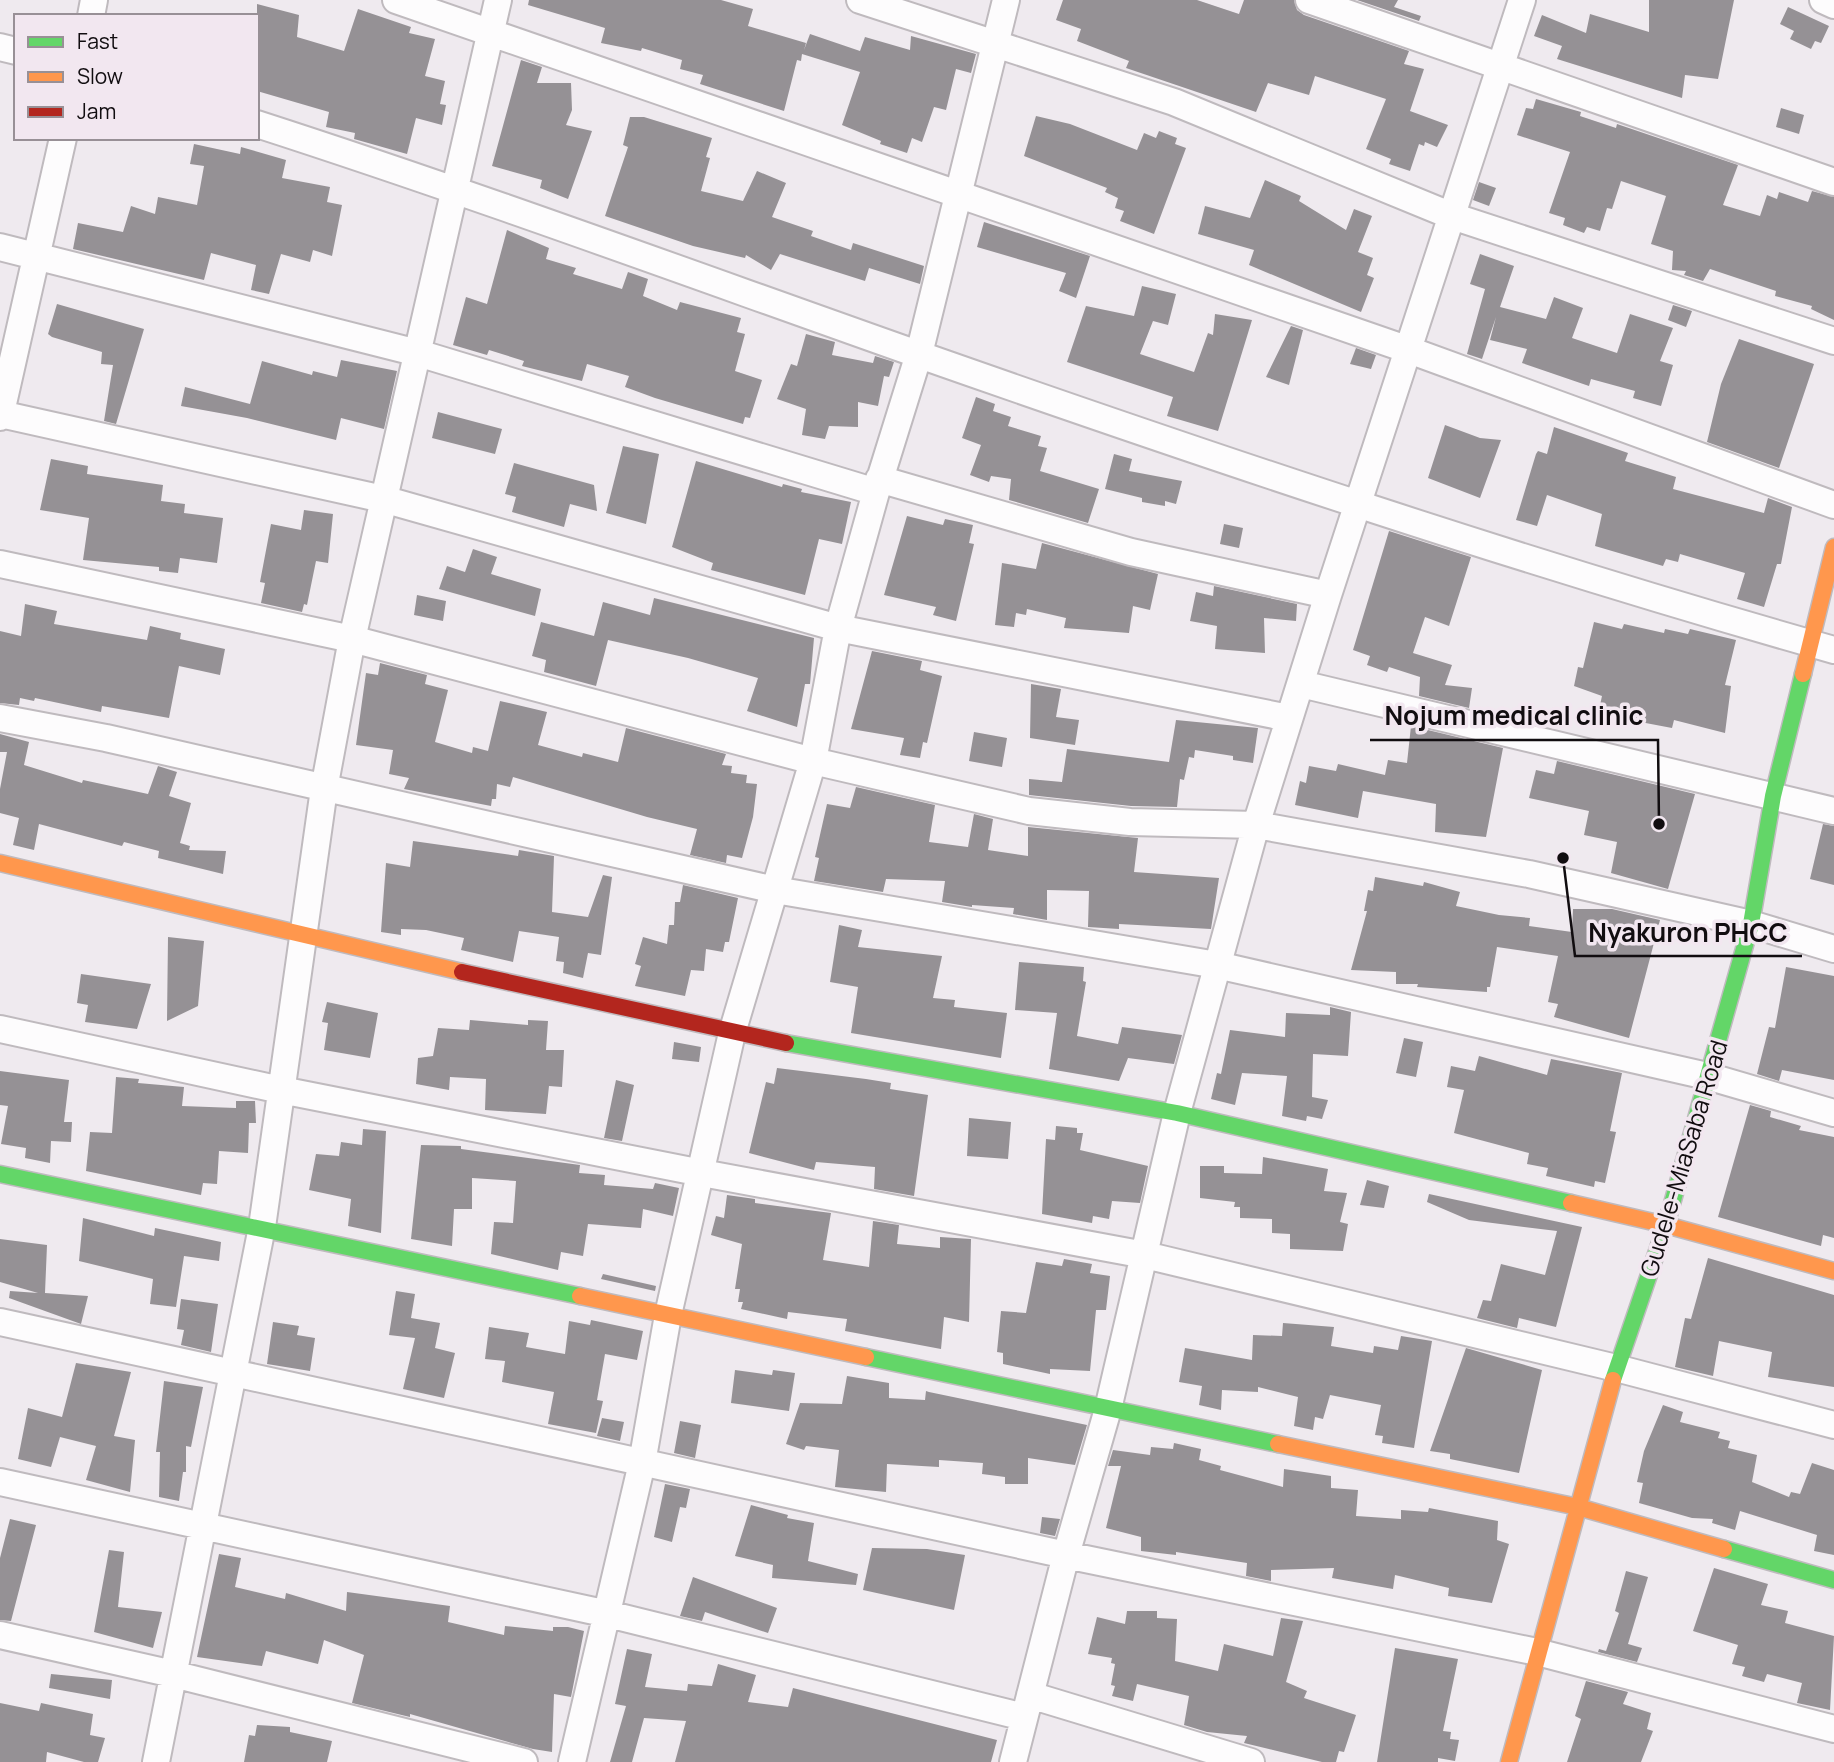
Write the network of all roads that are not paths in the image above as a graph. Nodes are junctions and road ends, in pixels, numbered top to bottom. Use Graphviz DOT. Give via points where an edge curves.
graph roads {
  1 [pos="396,0"];
  2 [pos="498,0"];
  3 [pos="860,0"];
  4 [pos="1006,0"];
  5 [pos="1309,0"];
  6 [pos="1522,0"];
  7 [pos="1823,0"];
  8 [pos="1834,5"];
  9 [pos="489,32"];
  10 [pos="994,44"];
  11 [pos="1501,65"];
  12 [pos="259,125"];
  13 [pos="63,140"];
  14 [pos="1834,181"];
  15 [pos="455,188"];
  16 [pos="959,195"];
  17 [pos="1452,216"];
  18 [pos="0,247"];
  19 [pos="35,256"];
  20 [pos="1834,341"];
  21 [pos="1409,350"];
  22 [pos="418,353"];
  23 [pos="919,354"];
  24 [pos="0,415"];
  25 [pos="878,486"];
  26 [pos="383,499"];
  27 [pos="1834,505"];
  28 [pos="1359,506"];
  29 [pos="1834,547"];
  30 [pos="0,564"];
  31 [pos="1328,595"];
  32 [pos="838,628"];
  33 [pos="352,639"];
  34 [pos="1823,647"];
  35 [pos="1301,684"];
  36 [pos="0,718"];
  37 [pos="1289,718"];
  38 [pos="813,761"];
  39 [pos="324,789"];
  40 [pos="1773,796"];
  41 [pos="1834,811"];
  42 [pos="1256,825"];
  43 [pos="0,863"];
  44 [pos="775,890"];
  45 [pos="1751,924"];
  46 [pos="302,936"];
  47 [pos="1834,949"];
  48 [pos="1217,965"];
  49 [pos="0,1030"];
  50 [pos="732,1032"];
  51 [pos="1707,1076"];
  52 [pos="281,1090"];
  53 [pos="1177,1113"];
  54 [pos="1834,1113"];
  55 [pos="702,1173"];
  56 [pos="0,1174"];
  57 [pos="1666,1225"];
  58 [pos="262,1227"];
  59 [pos="1145,1255"];
  60 [pos="1834,1271"];
  61 [pos="668,1315"];
  62 [pos="0,1322"];
  63 [pos="1616,1368"];
  64 [pos="233,1374"];
  65 [pos="1108,1409"];
  66 [pos="1834,1425"];
  67 [pos="642,1463"];
  68 [pos="0,1482"];
  69 [pos="1578,1507"];
  70 [pos="204,1526"];
  71 [pos="1066,1555"];
  72 [pos="1834,1580"];
  73 [pos="608,1614"];
  74 [pos="0,1635"];
  75 [pos="1537,1651"];
  76 [pos="173,1674"];
  77 [pos="1027,1706"];
  78 [pos="1834,1729"];
  79 [pos="156,1762"];
  80 [pos="524,1762"];
  81 [pos="572,1762"];
  82 [pos="1013,1762"];
  83 [pos="1251,1762"];
  84 [pos="1508,1762"];
  1 -- 9 [label="street"];
  2 -- 9 [label="street"];
  3 -- 10 [label="street"];
  4 -- 10 [label="street"];
  5 -- 11 [label="street"];
  6 -- 11 [label="street"];
  7 -- 8 [label="street"];
  9 -- 15 [label="street"];
  9 -- 16 [label="street"];
  10 -- 16 [label="street"];
  10 -- 17 [label="street" via="1174,102"];
  11 -- 14 [label="street"];
  11 -- 17 [label="street"];
  12 -- 15 [label="street"];
  13 -- 19 [label="street"];
  15 -- 22 [label="street"];
  15 -- 23 [label="street"];
  16 -- 21 [label="street"];
  16 -- 23 [label="street"];
  17 -- 20 [label="street"];
  17 -- 21 [label="street"];
  18 -- 19 [label="street"];
  19 -- 22 [label="street"];
  19 -- 24 [label="street"];
  21 -- 27 [label="street"];
  21 -- 28 [label="street"];
  22 -- 25 [label="street"];
  22 -- 26 [label="street"];
  23 -- 25 [label="street"];
  23 -- 28 [label="street"];
  24 -- 26 [label="street"];
  25 -- 31 [label="street" via="1131,552"];
  25 -- 32 [label="street"];
  26 -- 32 [label="street"];
  26 -- 33 [label="street"];
  28 -- 31 [label="street"];
  28 -- 34 [label="street"];
  29 -- 34 [label="street, Gudele-MiaSaba Road"];
  30 -- 33 [label="street"];
  31 -- 35 [label="street"];
  32 -- 37 [label="street"];
  32 -- 38 [label="street"];
  33 -- 38 [label="street"];
  33 -- 39 [label="street"];
  34 -- 40 [label="street, Gudele-MiaSaba Road"];
  35 -- 37 [label="street"];
  35 -- 40 [label="street"];
  36 -- 39 [label="street"];
  37 -- 42 [label="street"];
  38 -- 42 [label="street" via="1029,811 1130,822"];
  38 -- 44 [label="street"];
  39 -- 44 [label="street"];
  39 -- 46 [label="street"];
  40 -- 41 [label="street"];
  40 -- 45 [label="street, Gudele-MiaSaba Road"];
  42 -- 45 [label="street" via="1529,874"];
  42 -- 48 [label="street"];
  43 -- 46 [label="street"];
  44 -- 48 [label="street"];
  44 -- 50 [label="street"];
  45 -- 47 [label="street"];
  45 -- 51 [label="street, Gudele-MiaSaba Road"];
  46 -- 50 [label="street"];
  46 -- 52 [label="street"];
  48 -- 51 [label="street"];
  48 -- 53 [label="street"];
  49 -- 52 [label="street"];
  50 -- 53 [label="street"];
  50 -- 55 [label="street"];
  51 -- 54 [label="street"];
  51 -- 57 [label="street, Gudele-MiaSaba Road"];
  52 -- 55 [label="street"];
  52 -- 58 [label="street"];
  53 -- 57 [label="street"];
  53 -- 59 [label="street"];
  55 -- 59 [label="street"];
  55 -- 61 [label="street"];
  56 -- 58 [label="street"];
  57 -- 60 [label="street"];
  57 -- 63 [label="street, Gudele-MiaSaba Road"];
  58 -- 61 [label="street"];
  58 -- 64 [label="street"];
  59 -- 63 [label="street"];
  59 -- 65 [label="street"];
  61 -- 65 [label="street"];
  61 -- 67 [label="street"];
  62 -- 64 [label="street"];
  63 -- 66 [label="street"];
  63 -- 69 [label="street, Gudele-MiaSaba Road"];
  64 -- 67 [label="street"];
  64 -- 70 [label="street"];
  65 -- 69 [label="street"];
  65 -- 71 [label="street"];
  67 -- 71 [label="street"];
  67 -- 73 [label="street"];
  68 -- 70 [label="street"];
  69 -- 72 [label="street"];
  69 -- 75 [label="street, Gudele-MiaSaba Road"];
  70 -- 73 [label="street"];
  70 -- 76 [label="street"];
  71 -- 75 [label="street"];
  71 -- 77 [label="street"];
  73 -- 77 [label="street"];
  73 -- 81 [label="street"];
  74 -- 76 [label="street"];
  75 -- 78 [label="street"];
  75 -- 84 [label="street, Gudele-MiaSaba Road"];
  76 -- 79 [label="street"];
  76 -- 80 [label="street"];
  77 -- 82 [label="street"];
  77 -- 83 [label="street"];
}
